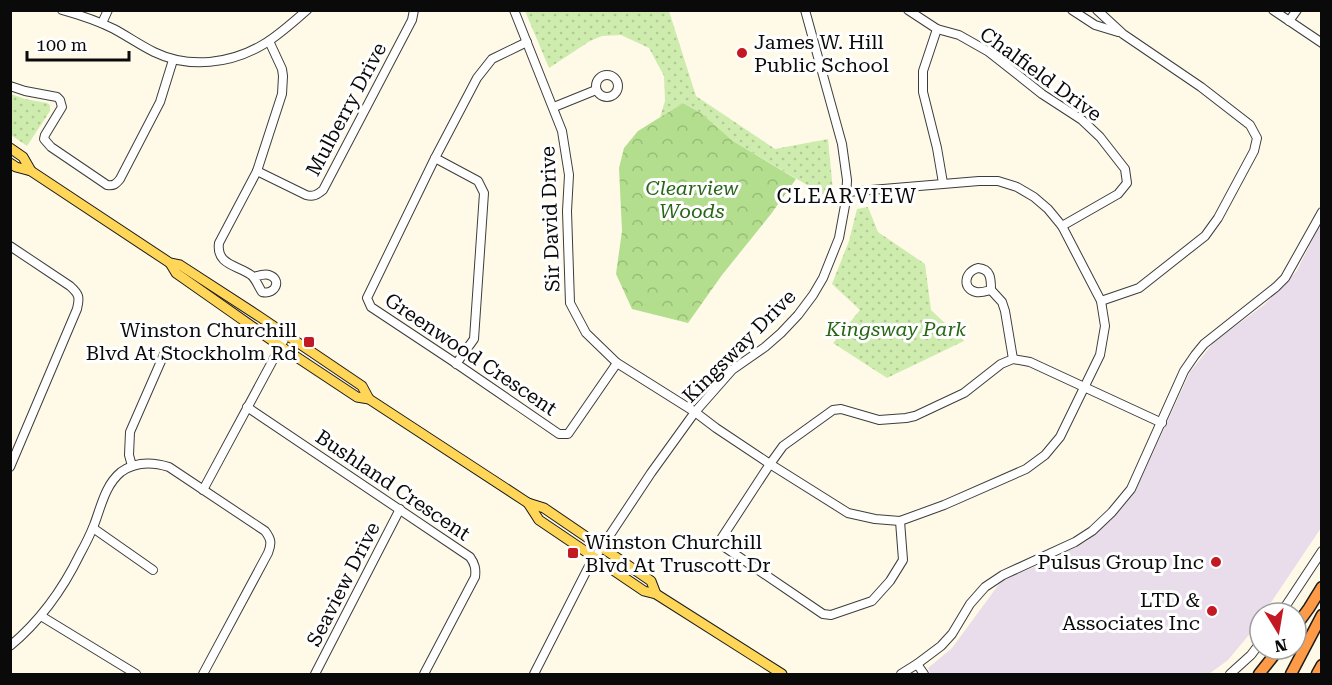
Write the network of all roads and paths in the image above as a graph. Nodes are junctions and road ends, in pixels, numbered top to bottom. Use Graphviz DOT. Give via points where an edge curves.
graph roads {
  1 [pos="62,10"];
  2 [pos="108,10"];
  3 [pos="307,10"];
  4 [pos="414,10"];
  5 [pos="514,10"];
  6 [pos="805,10"];
  7 [pos="908,10"];
  8 [pos="1096,10"];
  9 [pos="1273,10"];
  10 [pos="1297,10"];
  11 [pos="1075,12"];
  12 [pos="1289,21"];
  13 [pos="102,23"];
  14 [pos="937,29"];
  15 [pos="1122,33"];
  16 [pos="269,41"];
  17 [pos="527,42"];
  18 [pos="1322,44"];
  19 [pos="173,60"];
  20 [pos="10,86"];
  21 [pos="596,90"];
  22 [pos="554,107"];
  23 [pos="10,148"];
  24 [pos="435,158"];
  25 [pos="10,163"];
  26 [pos="30,171"];
  27 [pos="257,171"];
  28 [pos="943,183"];
  29 [pos="847,192"];
  30 [pos="1322,212"];
  31 [pos="1062,226"];
  32 [pos="10,246"];
  33 [pos="170,263"];
  34 [pos="254,277"];
  35 [pos="991,290"];
  36 [pos="1101,301"];
  37 [pos="287,334"];
  38 [pos="280,346"];
  39 [pos="165,352"];
  40 [pos="1013,359"];
  41 [pos="617,363"];
  42 [pos="456,364"];
  43 [pos="1085,387"];
  44 [pos="369,399"];
  45 [pos="247,407"];
  46 [pos="695,412"];
  47 [pos="1162,423"];
  48 [pos="770,464"];
  49 [pos="132,466"];
  50 [pos="10,467"];
  51 [pos="203,490"];
  52 [pos="528,503"];
  53 [pos="400,509"];
  54 [pos="900,521"];
  55 [pos="93,528"];
  56 [pos="603,547"];
  57 [pos="1322,551"];
  58 [pos="595,558"];
  59 [pos="153,570"];
  60 [pos="1322,587"];
  61 [pos="656,594"];
  62 [pos="1289,601"];
  63 [pos="1308,609"];
  64 [pos="1322,615"];
  65 [pos="41,616"];
  66 [pos="10,646"];
  67 [pos="1248,658"];
  68 [pos="1270,661"];
  69 [pos="917,664"];
  70 [pos="1322,665"];
  71 [pos="136,675"];
  72 [pos="203,675"];
  73 [pos="315,675"];
  74 [pos="424,675"];
  75 [pos="534,675"];
  76 [pos="782,675"];
  77 [pos="901,675"];
  78 [pos="924,675"];
  79 [pos="1230,675"];
  80 [pos="1260,675"];
  81 [pos="1291,675"];
  82 [pos="1317,675"];
  1 -- 13 [label="street"];
  2 -- 13 [label="street"];
  3 -- 16 [label="street"];
  4 -- 27 [label="street, Mulberry Drive" via="323,190 318,195 306,195"];
  5 -- 17 [label="street, Sir David Drive"];
  6 -- 29 [label="street, Kingsway Drive" via="842,144"];
  7 -- 14 [label="street, Chalfield Drive"];
  8 -- 15 [label="street"];
  9 -- 12 [label="street"];
  10 -- 12 [label="street"];
  11 -- 15 [label="street" via="1095,25"];
  12 -- 18 [label="street"];
  13 -- 19 [label="street"];
  14 -- 28 [label="street" via="923,71 923,92"];
  14 -- 31 [label="street, Chalfield Drive" via="959,35 988,52 1082,120 1125,169 1127,183 1118,194"];
  15 -- 36 [label="street" via="1250,125 1257,138 1244,170 1205,236 1139,288"];
  16 -- 19 [label="street" via="221,60"];
  16 -- 27 [label="street" via="282,69 283,85"];
  17 -- 22 [label="street, Sir David Drive"];
  17 -- 24 [label="street, Greenwood Crescent" via="492,59 477,78"];
  19 -- 20 [label="street" via="160,102 120,178 111,185 44,139 62,107 57,97"];
  21 -- 22 [label="street"];
  22 -- 41 [label="street, Sir David Drive" via="569,175 570,303 586,333"];
  23 -- 26 [label="main road" via="23,157"];
  24 -- 42 [label="street" via="478,182 484,193 474,339"];
  24 -- 42 [label="street, Greenwood Crescent" via="367,298 371,307"];
  25 -- 26 [label="main road"];
  26 -- 33 [label="main road"];
  27 -- 34 [label="street" via="218,250 225,261"];
  28 -- 29 [label="street"];
  28 -- 31 [label="street" via="998,181 1017,187 1048,209"];
  29 -- 46 [label="street, Kingsway Drive" via="839,238 813,295 781,333 732,370"];
  30 -- 47 [label="street" via="1285,278 1195,355"];
  31 -- 36 [label="street"];
  32 -- 50 [label="street" via="70,286 78,294 79,302"];
  33 -- 37 [label="main road" via="180,265"];
  33 -- 38 [label="main road" via="176,273"];
  35 -- 40 [label="street" via="1005,311"];
  36 -- 43 [label="street" via="1105,326 1100,356"];
  37 -- 38 [label="street"];
  37 -- 44 [label="main road" via="362,386"];
  38 -- 44 [label="main road" via="357,397"];
  38 -- 45 [label="street"];
  39 -- 49 [label="street" via="130,432"];
  40 -- 43 [label="street" via="1030,362"];
  40 -- 48 [label="street" via="964,393 915,416 879,420 833,410 783,446"];
  41 -- 42 [label="street, Greenwood Crescent" via="568,434 559,434"];
  41 -- 46 [label="street, Sir David Drive"];
  43 -- 47 [label="street"];
  43 -- 54 [label="street" via="1060,437 1026,469"];
  44 -- 52 [label="main road"];
  45 -- 51 [label="street"];
  45 -- 53 [label="street, Bushland Crescent"];
  46 -- 48 [label="street, Sir David Drive"];
  46 -- 56 [label="street, Kingsway Drive"];
  47 -- 69 [label="street" via="1131,489 1112,512 1075,542 985,587 952,634"];
  48 -- 54 [label="street, Sir David Drive" via="848,513"];
  48 -- 54 [label="street" via="721,538 726,548 823,614 831,615 872,601 890,581 903,560"];
  49 -- 51 [label="street" via="156,463 170,467"];
  49 -- 55 [label="street" via="109,486"];
  51 -- 72 [label="street" via="265,531 271,545"];
  52 -- 56 [label="main road" via="544,508"];
  52 -- 58 [label="main road" via="539,520"];
  53 -- 73 [label="street, Seaview Drive"];
  53 -- 74 [label="street, Bushland Crescent" via="475,564 475,577"];
  55 -- 59 [label="street"];
  55 -- 65 [label="street"];
  56 -- 58 [label="street, Kingsway Drive"];
  56 -- 61 [label="main road" via="651,581"];
  57 -- 62 [label="street"];
  58 -- 61 [label="main road" via="644,591"];
  58 -- 75 [label="street, Kingsway Drive"];
  60 -- 63 [label="highway"];
  61 -- 76 [label="main road"];
  64 -- 81 [label="highway"];
  65 -- 66 [label="street"];
  65 -- 71 [label="street"];
  67 -- 79 [label="street"];
  68 -- 80 [label="highway"];
  69 -- 77 [label="street"];
  69 -- 78 [label="street"];
  70 -- 82 [label="highway"];
}
